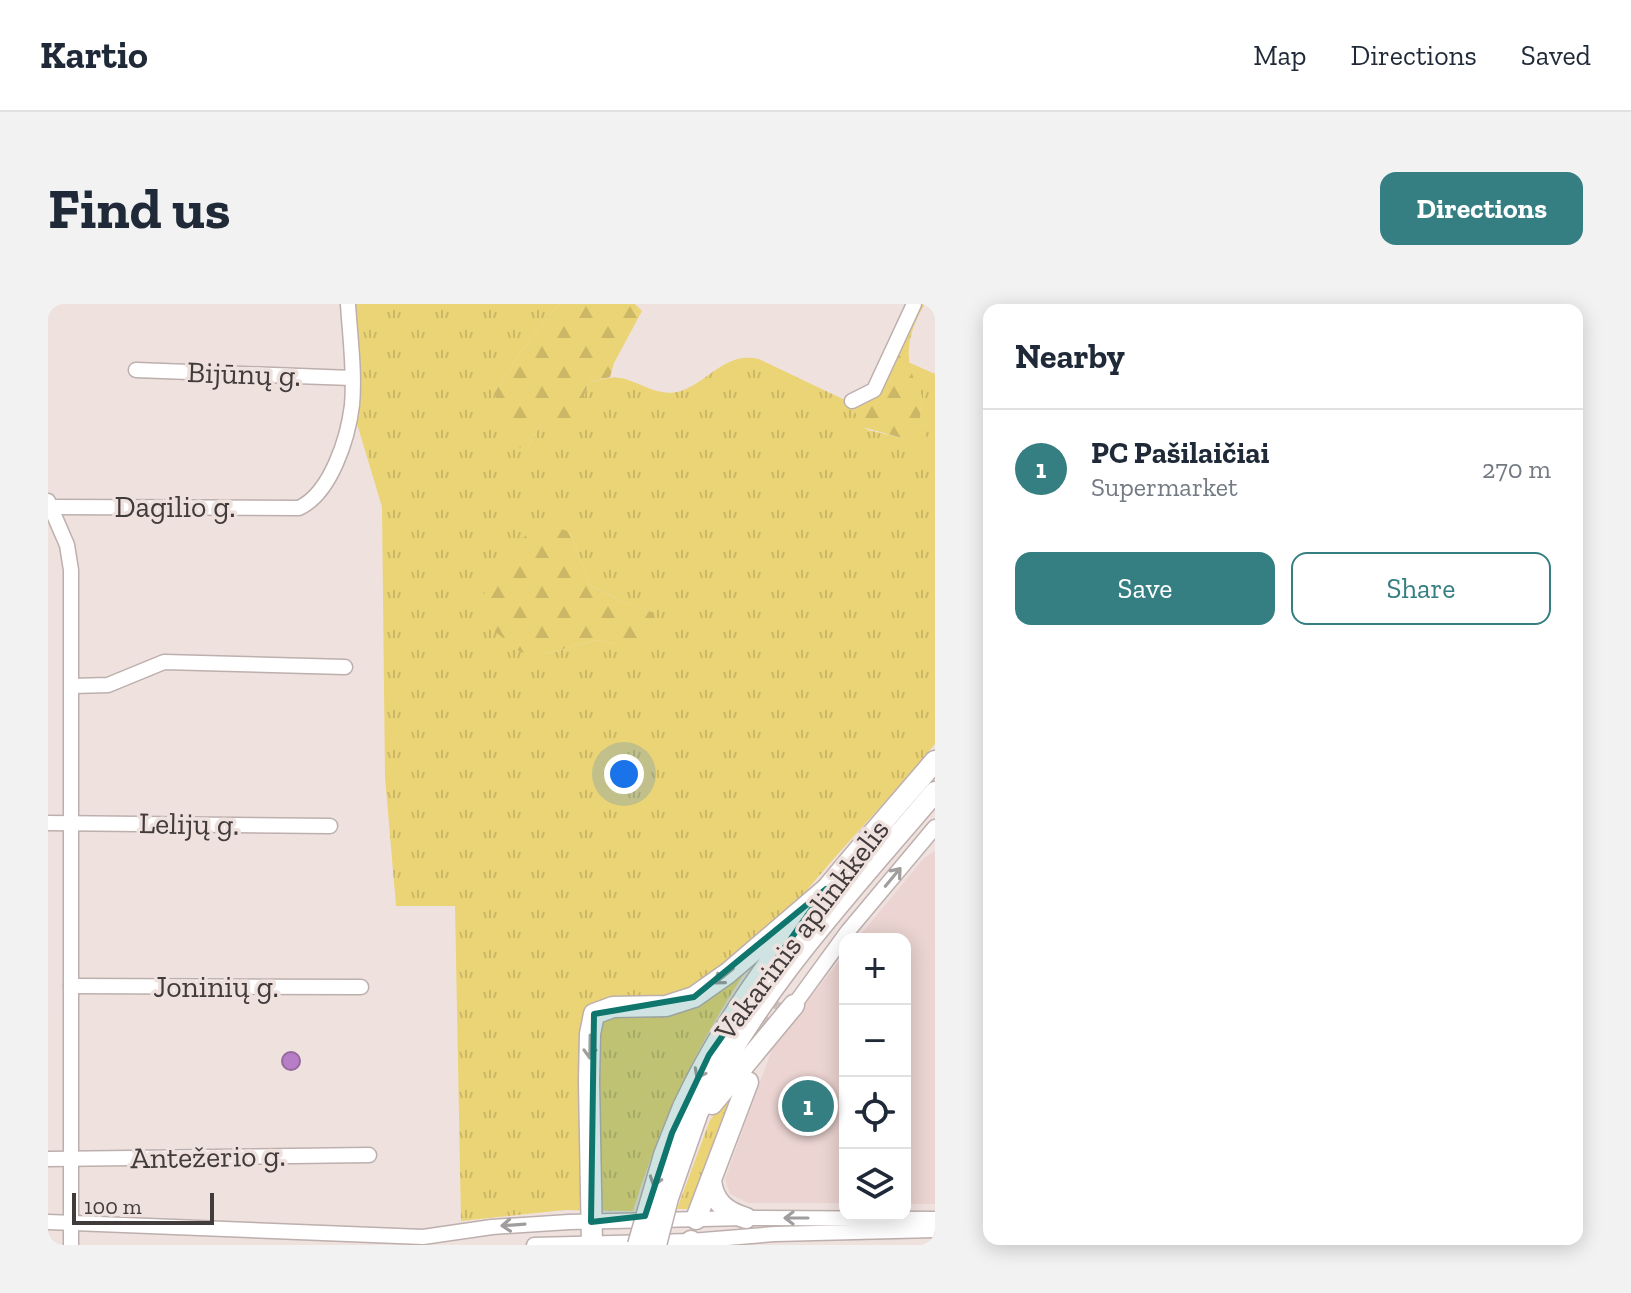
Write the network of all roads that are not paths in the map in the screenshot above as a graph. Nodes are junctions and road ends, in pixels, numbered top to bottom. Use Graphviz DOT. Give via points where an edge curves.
graph roads {
  1 [pos="348,304"];
  2 [pos="914,304"];
  3 [pos="136,370"];
  4 [pos="352,378"];
  5 [pos="852,401"];
  6 [pos="49,504"];
  7 [pos="345,667"];
  8 [pos="73,686"];
  9 [pos="935,761"];
  10 [pos="935,792"];
  11 [pos="935,802"];
  12 [pos="48,823"];
  13 [pos="71,823"];
  14 [pos="330,826"];
  15 [pos="935,827"];
  16 [pos="826,889"];
  17 [pos="71,986"];
  18 [pos="361,987"];
  19 [pos="786,1003"];
  20 [pos="748,1082"];
  21 [pos="696,1112"];
  22 [pos="369,1155"];
  23 [pos="48,1159"];
  24 [pos="71,1159"];
  25 [pos="711,1180"];
  26 [pos="746,1218"];
  27 [pos="696,1219"];
  28 [pos="935,1219"];
  29 [pos="48,1222"];
  30 [pos="71,1222"];
  31 [pos="591,1222"];
  32 [pos="935,1230"];
  33 [pos="423,1241"];
  34 [pos="687,1242"];
  35 [pos="592,1244"];
  36 [pos="71,1245"];
  37 [pos="438,1245"];
  38 [pos="534,1245"];
  39 [pos="638,1245"];
  40 [pos="656,1245"];
  1 -- 4 [label="street"];
  2 -- 5 [label="street" via="874,390"];
  3 -- 4 [label="street, Bijūnų g."];
  4 -- 6 [label="street, Dagilio g." via="352,407 331,478 299,508"];
  6 -- 8 [label="street" via="67,545 71,570"];
  7 -- 8 [label="street" via="164,662 108,685"];
  8 -- 13 [label="street"];
  9 -- 16 [label="highway, Vakarinis aplinkkelis"];
  10 -- 21 [label="highway, Vakarinis aplinkkelis" via="775,983"];
  11 -- 19 [label="highway" via="807,960"];
  12 -- 13 [label="street, Lelijų g."];
  13 -- 14 [label="street, Lelijų g."];
  13 -- 17 [label="street"];
  19 -- 15 [label="street, one-way"];
  16 -- 21 [label="highway, Vakarinis aplinkkelis, one-way" via="709,1055"];
  16 -- 31 [label="highway, one-way" via="694,997 666,1006 613,1007 594,1014"];
  17 -- 18 [label="street, Joninių g."];
  17 -- 24 [label="street"];
  19 -- 21 [label="highway"];
  20 -- 25 [label="highway"];
  21 -- 39 [label="highway, Vakarinis aplinkkelis, one-way, bridge" via="664,1155"];
  21 -- 40 [label="highway, Vakarinis aplinkkelis, bridge"];
  22 -- 24 [label="street, Antežerio g."];
  23 -- 24 [label="street, Antežerio g."];
  24 -- 30 [label="street"];
  25 -- 26 [label="highway" via="724,1208"];
  25 -- 27 [label="highway"];
  26 -- 27 [label="street"];
  28 -- 26 [label="street, one-way"];
  27 -- 31 [label="street"];
  27 -- 34 [label="street"];
  29 -- 30 [label="street"];
  30 -- 33 [label="street"];
  30 -- 36 [label="street"];
  31 -- 33 [label="street, one-way" via="492,1227"];
  31 -- 35 [label="highway"];
  32 -- 34 [label="street"];
  33 -- 37 [label="street"];
  34 -- 35 [label="street"];
  35 -- 38 [label="street"];
}
